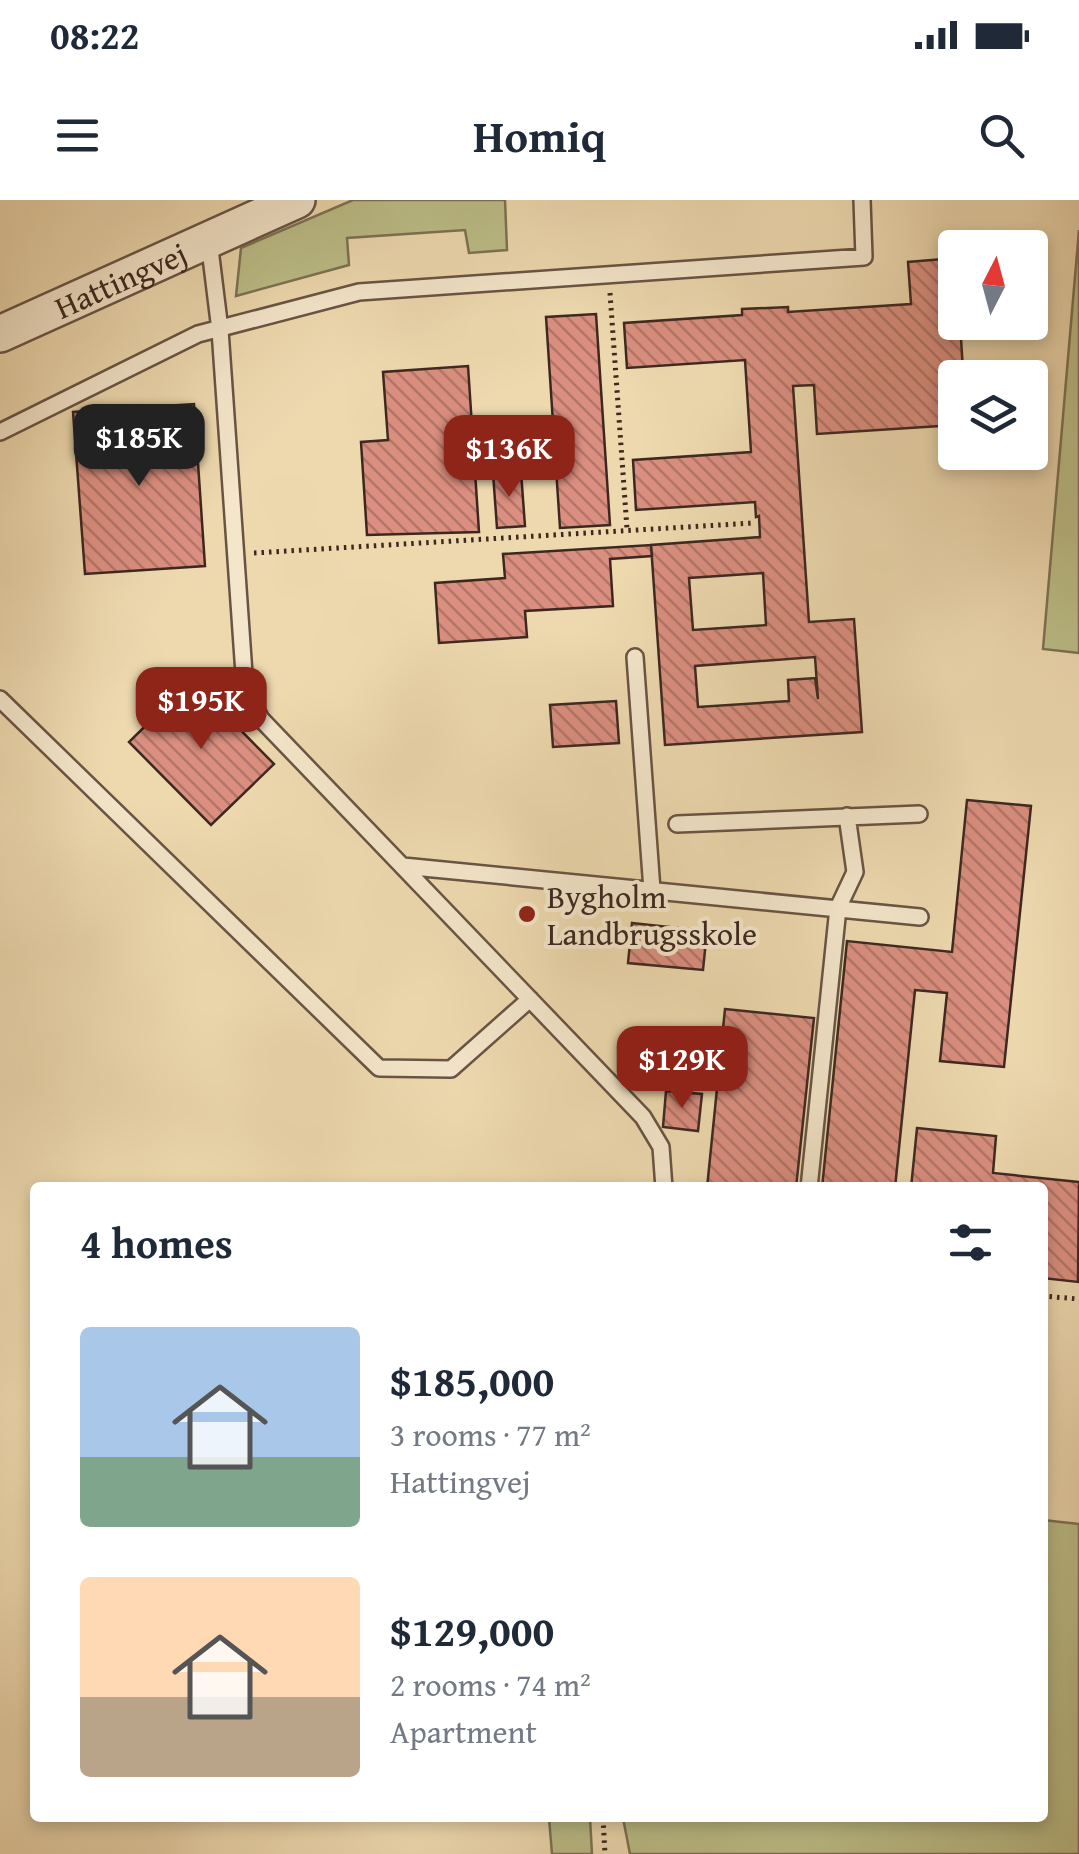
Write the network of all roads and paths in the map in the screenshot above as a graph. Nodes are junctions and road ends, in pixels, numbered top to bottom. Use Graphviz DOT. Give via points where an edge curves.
graph roads {
  1 [pos="298,200"];
  2 [pos="862,200"];
  3 [pos="208,240"];
  4 [pos="609,276"];
  5 [pos="220,330"];
  6 [pos="0,334"];
  7 [pos="0,432"];
  8 [pos="752,523"];
  9 [pos="626,529"];
  10 [pos="236,554"];
  11 [pos="635,657"];
  12 [pos="0,699"];
  13 [pos="919,814"];
  14 [pos="847,816"];
  15 [pos="677,824"];
  16 [pos="403,866"];
  17 [pos="652,890"];
  18 [pos="838,908"];
  19 [pos="920,916"];
  20 [pos="530,999"];
  21 [pos="664,1182"];
  22 [pos="810,1182"];
  23 [pos="1048,1296"];
  24 [pos="1079,1299"];
  25 [pos="603,1822"];
  26 [pos="605,1854"];
  1 -- 3 [label="street, Hattingvej"];
  2 -- 4 [label="lane" via="864,257"];
  3 -- 5 [label="lane"];
  3 -- 6 [label="street, Hattingvej"];
  4 -- 5 [label="lane" via="359,292"];
  4 -- 9 [label="path"];
  5 -- 7 [label="lane" via="198,334"];
  5 -- 10 [label="lane"];
  8 -- 9 [label="path"];
  9 -- 10 [label="path"];
  10 -- 16 [label="lane" via="245,688 261,719"];
  11 -- 17 [label="lane"];
  12 -- 20 [label="lane" via="379,1068 450,1069"];
  13 -- 14 [label="lane"];
  14 -- 15 [label="lane"];
  14 -- 18 [label="lane" via="855,872"];
  16 -- 17 [label="lane"];
  16 -- 20 [label="lane"];
  17 -- 18 [label="lane"];
  18 -- 19 [label="lane"];
  18 -- 22 [label="lane"];
  20 -- 21 [label="lane" via="644,1117 661,1148"];
  23 -- 24 [label="path"];
  25 -- 26 [label="path"];
}
